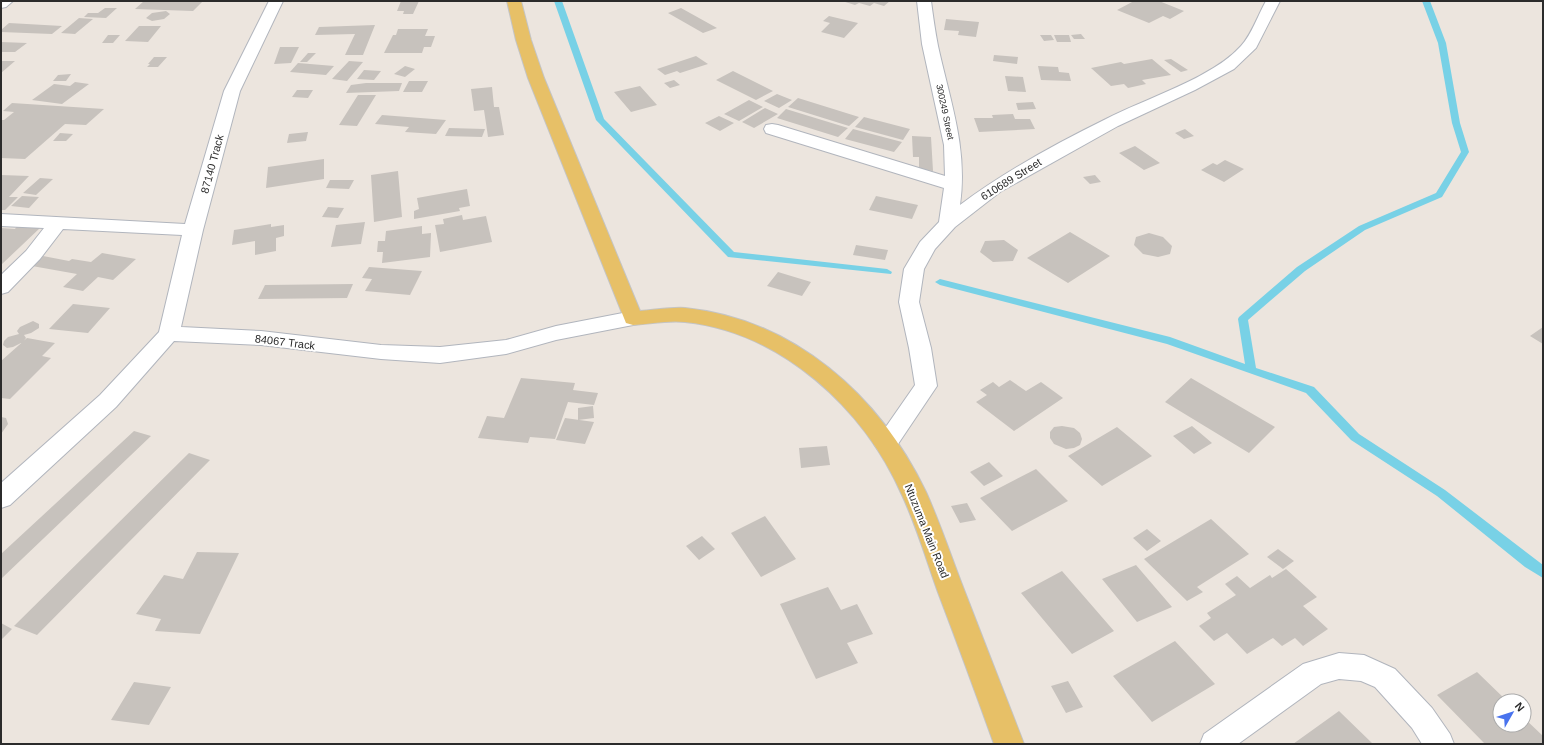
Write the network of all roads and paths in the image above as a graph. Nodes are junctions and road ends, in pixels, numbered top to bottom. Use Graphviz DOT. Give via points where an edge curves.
graph roads {
  1 [pos="6,1"];
  2 [pos="276,1"];
  3 [pos="514,1"];
  4 [pos="924,1"];
  5 [pos="1273,1"];
  6 [pos="1,4"];
  7 [pos="772,129"];
  8 [pos="954,185"];
  9 [pos="1,220"];
  10 [pos="59,222"];
  11 [pos="948,223"];
  12 [pos="193,230"];
  13 [pos="1,287"];
  14 [pos="633,318"];
  15 [pos="169,334"];
  16 [pos="886,444"];
  17 [pos="1,498"];
  18 [pos="1009,744"];
  19 [pos="1215,744"];
  20 [pos="1439,744"];
  1 -- 6 [label="street"];
  2 -- 12 [label="street, 87140 Track" via="232,91"];
  3 -- 14 [label="main road" via="534,77 567,152"];
  4 -- 8 [label="street, 300249 Street" via="930,44 953,146"];
  5 -- 11 [label="street, 610689 Street" via="1248,48 1228,66 1089,134 994,188"];
  7 -- 8 [label="street"];
  8 -- 11 [label="street, 300249 Street"];
  9 -- 10 [label="street"];
  10 -- 12 [label="street"];
  10 -- 13 [label="street" via="33,255"];
  11 -- 16 [label="street, 610689 Street" via="927,246 914,269 909,302 926,386"];
  12 -- 15 [label="street, 87140 Track"];
  14 -- 15 [label="street, 84067 Track" via="556,333 506,347 440,355 381,352 261,338"];
  14 -- 16 [label="main road, Ntuzuma Main Road" via="684,315 720,322 759,334 823,373 848,396"];
  15 -- 17 [label="street" via="108,401"];
  16 -- 18 [label="main road, Ntuzuma Main Road" via="914,493"];
  19 -- 20 [label="street" via="1313,673 1339,666 1364,668 1385,678 1422,718"];
}
